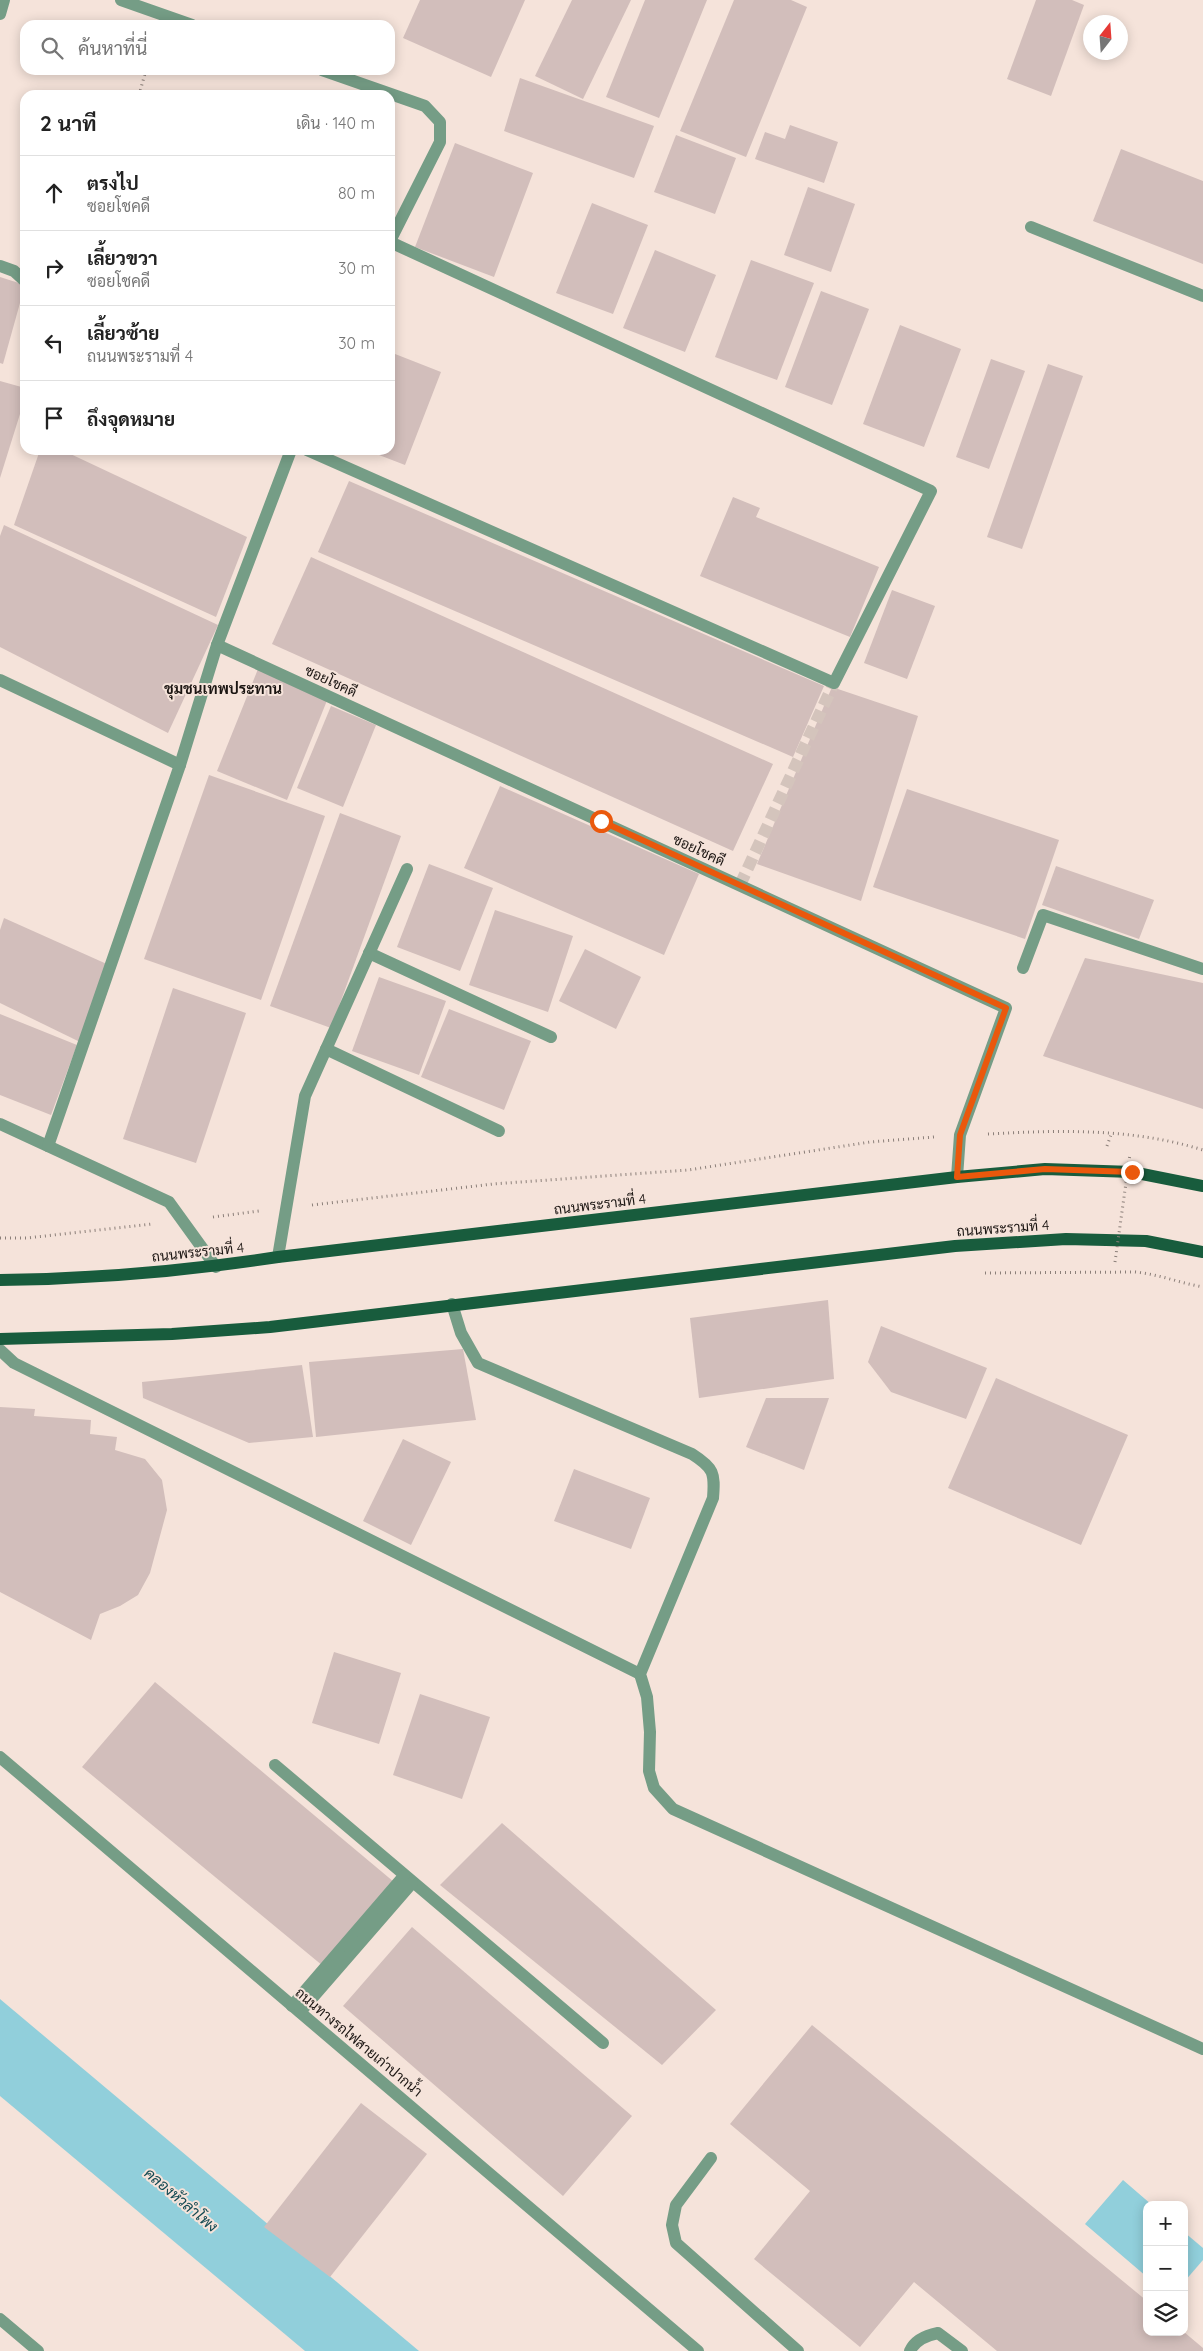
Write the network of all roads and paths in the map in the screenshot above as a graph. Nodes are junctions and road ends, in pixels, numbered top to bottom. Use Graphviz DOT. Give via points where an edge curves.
graph roads {
  1 [pos="4,0"];
  2 [pos="121,0"];
  3 [pos="0,14"];
  4 [pos="178,20"];
  5 [pos="145,75"];
  6 [pos="336,75"];
  7 [pos="140,90"];
  8 [pos="379,90"];
  9 [pos="395,96"];
  10 [pos="1031,228"];
  11 [pos="395,231"];
  12 [pos="395,243"];
  13 [pos="0,266"];
  14 [pos="20,276"];
  15 [pos="1203,296"];
  16 [pos="289,455"];
  17 [pos="318,455"];
  18 [pos="217,645"];
  19 [pos="0,680"];
  20 [pos="180,765"];
  21 [pos="407,869"];
  22 [pos="369,954"];
  23 [pos="1023,968"];
  24 [pos="1203,969"];
  25 [pos="551,1037"];
  26 [pos="326,1049"];
  27 [pos="0,1124"];
  28 [pos="498,1131"];
  29 [pos="960,1135"];
  30 [pos="48,1146"];
  31 [pos="1203,1150"];
  32 [pos="1130,1154"];
  33 [pos="957,1177"];
  34 [pos="1203,1186"];
  35 [pos="286,1208"];
  36 [pos="182,1220"];
  37 [pos="0,1238"];
  38 [pos="1203,1252"];
  39 [pos="278,1257"];
  40 [pos="1115,1262"];
  41 [pos="216,1267"];
  42 [pos="0,1280"];
  43 [pos="452,1304"];
  44 [pos="0,1339"];
  45 [pos="0,1350"];
  46 [pos="640,1674"];
  47 [pos="0,1757"];
  48 [pos="275,1765"];
  49 [pos="408,1880"];
  50 [pos="296,2009"];
  51 [pos="603,2043"];
  52 [pos="1203,2049"];
  53 [pos="711,2158"];
  54 [pos="0,2319"];
  55 [pos="38,2351"];
  56 [pos="698,2351"];
  57 [pos="798,2351"];
  58 [pos="910,2351"];
  59 [pos="962,2351"];
  1 -- 3 [label="street"];
  2 -- 4 [label="street"];
  5 -- 7 [label="path"];
  6 -- 8 [label="street"];
  9 -- 11 [label="street" via="425,106 440,122 440,142"];
  10 -- 15 [label="street"];
  12 -- 17 [label="street" via="931,491 834,683"];
  13 -- 14 [label="street"];
  16 -- 18 [label="street"];
  18 -- 20 [label="street"];
  18 -- 29 [label="street, ซอยโชคดี" via="1006,1008"];
  19 -- 20 [label="street"];
  20 -- 30 [label="street"];
  21 -- 22 [label="street"];
  22 -- 25 [label="street"];
  22 -- 26 [label="street"];
  23 -- 24 [label="street" via="1043,915"];
  26 -- 28 [label="street"];
  26 -- 35 [label="street" via="305,1096"];
  27 -- 30 [label="street"];
  29 -- 31 [label="path" via="1074,1130 1112,1132"];
  29 -- 33 [label="street, ซอยโชคดี"];
  29 -- 35 [label="path" via="870,1142 688,1170 492,1184"];
  30 -- 36 [label="street" via="169,1202"];
  32 -- 40 [label="path, bridge"];
  33 -- 34 [label="main road, ถนนพระรามที่ 4" via="1045,1169 1132,1172"];
  33 -- 39 [label="main road, ถนนพระรามที่ 4"];
  35 -- 36 [label="path"];
  35 -- 39 [label="street"];
  36 -- 37 [label="path" via="27,1238"];
  36 -- 41 [label="street"];
  38 -- 43 [label="main road, ถนนพระรามที่ 4" via="1146,1242 1066,1239 955,1246"];
  39 -- 41 [label="main road, ถนนพระรามที่ 4"];
  41 -- 42 [label="main road, ถนนพระรามที่ 4"];
  43 -- 44 [label="main road, ถนนพระรามที่ 4" via="270,1327 172,1334"];
  43 -- 46 [label="street" via="461,1332 478,1363 692,1454 706,1463 714,1476 713,1498"];
  45 -- 46 [label="street" via="14,1363"];
  46 -- 52 [label="street" via="647,1697 650,1732 648,1771 654,1788 673,1809"];
  47 -- 50 [label="street, ถนนทางรถไฟสายเก่าปากน้ำ"];
  48 -- 49 [label="street"];
  49 -- 50 [label="street"];
  49 -- 51 [label="street"];
  50 -- 56 [label="street, ถนนทางรถไฟสายเก่าปากน้ำ"];
  53 -- 57 [label="street" via="676,2205 672,2225 676,2243"];
  54 -- 55 [label="street"];
  58 -- 59 [label="street" via="927,2335 938,2333"];
}
